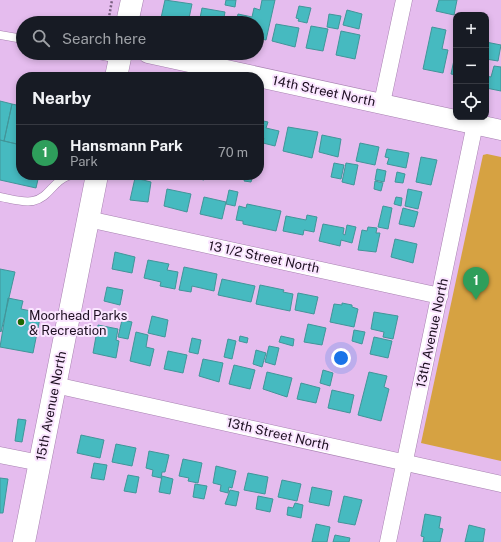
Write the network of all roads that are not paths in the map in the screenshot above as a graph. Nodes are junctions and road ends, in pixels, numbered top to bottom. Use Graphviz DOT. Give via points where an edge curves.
graph roads {
  1 [pos="132,0"];
  2 [pos="404,0"];
  3 [pos="129,16"];
  4 [pos="0,35"];
  5 [pos="16,38"];
  6 [pos="181,60"];
  7 [pos="237,72"];
  8 [pos="264,78"];
  9 [pos="382,103"];
  10 [pos="475,124"];
  11 [pos="501,130"];
  12 [pos="60,180"];
  13 [pos="95,180"];
  14 [pos="0,197"];
  15 [pos="88,219"];
  16 [pos="440,296"];
  17 [pos="55,385"];
  18 [pos="0,455"];
  19 [pos="406,462"];
  20 [pos="40,464"];
  21 [pos="501,484"];
  22 [pos="24,542"];
  23 [pos="388,542"];
  1 -- 3 [label="main road"];
  2 -- 9 [label="street"];
  4 -- 5 [label="lane"];
  6 -- 7 [label="street, 14th Street North"];
  8 -- 9 [label="street, 14th Street North"];
  9 -- 10 [label="street, 14th Street North"];
  10 -- 11 [label="street, 14th Street North"];
  10 -- 16 [label="street, 13th Avenue North"];
  12 -- 14 [label="lane" via="45,196 35,201 26,202"];
  13 -- 15 [label="main road, 15th Avenue North"];
  15 -- 16 [label="street, 13 1/2 Street North"];
  15 -- 17 [label="main road, 15th Avenue North"];
  16 -- 19 [label="street, 13th Avenue North"];
  17 -- 19 [label="street, 13th Street North"];
  17 -- 20 [label="main road, 15th Avenue North"];
  18 -- 20 [label="street"];
  19 -- 21 [label="street, 13th Street North"];
  19 -- 23 [label="street, 13th Avenue North"];
  20 -- 22 [label="main road, 15th Avenue North"];
}
